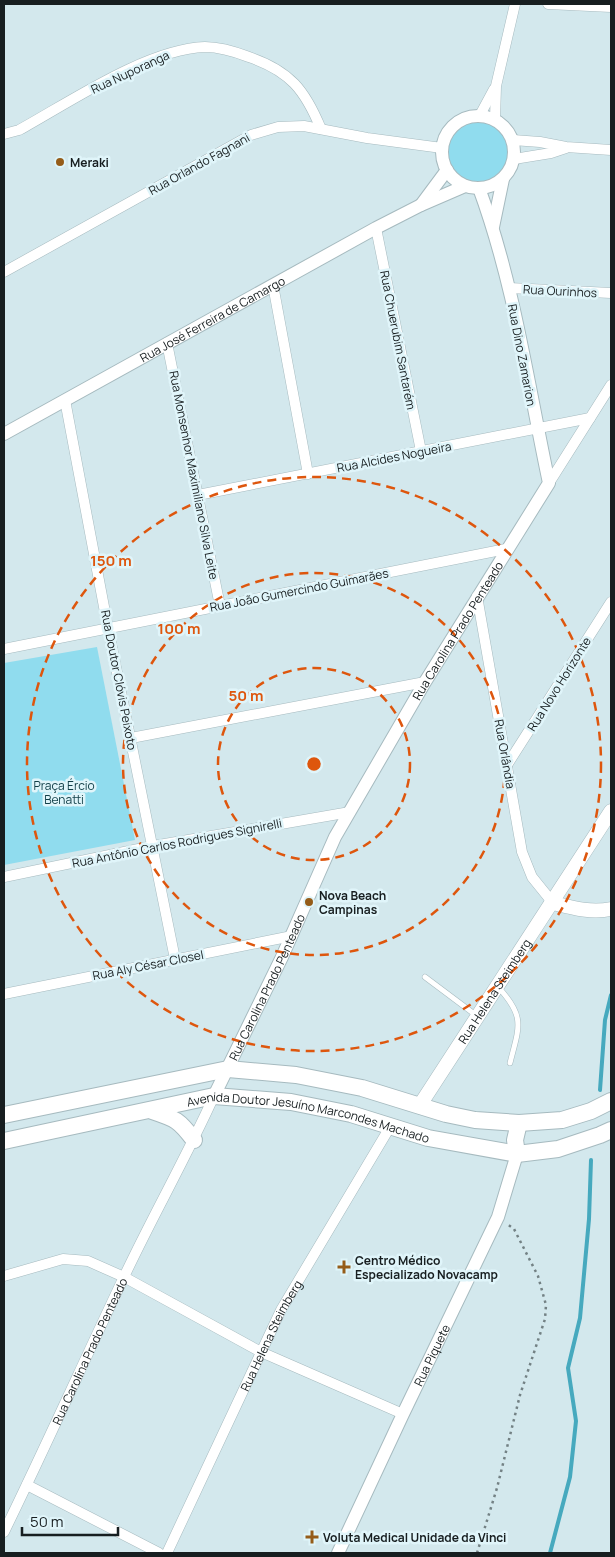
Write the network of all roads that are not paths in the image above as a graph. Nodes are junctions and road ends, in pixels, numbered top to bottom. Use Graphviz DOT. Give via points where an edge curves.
graph roads {
  1 [pos="514,4"];
  2 [pos="548,4"];
  3 [pos="611,7"];
  4 [pos="496,86"];
  5 [pos="480,115"];
  6 [pos="495,119"];
  7 [pos="321,129"];
  8 [pos="4,134"];
  9 [pos="513,140"];
  10 [pos="442,148"];
  11 [pos="566,148"];
  12 [pos="611,150"];
  13 [pos="514,159"];
  14 [pos="446,170"];
  15 [pos="502,179"];
  16 [pos="465,186"];
  17 [pos="478,188"];
  18 [pos="421,205"];
  19 [pos="493,227"];
  20 [pos="376,228"];
  21 [pos="4,272"];
  22 [pos="273,285"];
  23 [pos="509,288"];
  24 [pos="611,293"];
  25 [pos="167,344"];
  26 [pos="611,385"];
  27 [pos="65,400"];
  28 [pos="590,418"];
  29 [pos="537,428"];
  30 [pos="4,434"];
  31 [pos="421,451"];
  32 [pos="308,474"];
  33 [pos="549,483"];
  34 [pos="198,496"];
  35 [pos="506,549"];
  36 [pos="477,596"];
  37 [pos="611,602"];
  38 [pos="220,606"];
  39 [pos="108,628"];
  40 [pos="4,649"];
  41 [pos="425,682"];
  42 [pos="131,738"];
  43 [pos="508,765"];
  44 [pos="350,812"];
  45 [pos="611,812"];
  46 [pos="152,846"];
  47 [pos="4,877"];
  48 [pos="553,903"];
  49 [pos="611,909"];
  50 [pos="292,936"];
  51 [pos="175,959"];
  52 [pos="425,977"];
  53 [pos="497,987"];
  54 [pos="4,994"];
  55 [pos="478,1017"];
  56 [pos="510,1063"];
  57 [pos="228,1069"];
  58 [pos="296,1075"];
  59 [pos="214,1096"];
  60 [pos="611,1100"];
  61 [pos="291,1102"];
  62 [pos="420,1105"];
  63 [pos="150,1110"];
  64 [pos="4,1115"];
  65 [pos="519,1123"];
  66 [pos="390,1127"];
  67 [pos="611,1130"];
  68 [pos="194,1140"];
  69 [pos="4,1141"];
  70 [pos="517,1154"];
  71 [pos="4,1276"];
  72 [pos="124,1277"];
  73 [pos="261,1352"];
  74 [pos="402,1414"];
  75 [pos="27,1485"];
  76 [pos="4,1532"];
  77 [pos="159,1553"];
  78 [pos="167,1553"];
  79 [pos="338,1553"];
  1 -- 4 [label="street"];
  2 -- 3 [label="street"];
  4 -- 5 [label="street"];
  4 -- 6 [label="street"];
  5 -- 6 [label="street"];
  5 -- 10 [label="street" via="458,121 450,128"];
  6 -- 9 [label="street"];
  7 -- 8 [label="street, Rua Nuporanga" via="304,94 291,80 265,62 233,51 206,47 174,52 141,64 19,130"];
  7 -- 10 [label="street, Rua Orlando Fagnani"];
  7 -- 21 [label="street, Rua Orlando Fagnani" via="278,127 251,135"];
  9 -- 11 [label="street"];
  9 -- 13 [label="street"];
  10 -- 14 [label="street"];
  11 -- 12 [label="street"];
  11 -- 13 [label="street" via="551,154"];
  13 -- 15 [label="street"];
  14 -- 16 [label="street"];
  14 -- 18 [label="street, Rua José Ferreira de Camargo"];
  15 -- 17 [label="street" via="491,186"];
  15 -- 19 [label="street, Rua Dino Zamarion"];
  16 -- 17 [label="street"];
  16 -- 18 [label="street, Rua José Ferreira de Camargo"];
  17 -- 19 [label="street, Rua Dino Zamarion"];
  18 -- 20 [label="street, Rua José Ferreira de Camargo"];
  19 -- 23 [label="street, Rua Dino Zamarion"];
  20 -- 22 [label="street, Rua José Ferreira de Camargo"];
  20 -- 31 [label="street, Rua Chuerubim Santarém"];
  22 -- 25 [label="street, Rua José Ferreira de Camargo"];
  22 -- 32 [label="street"];
  23 -- 24 [label="street, Rua Ourinhos"];
  23 -- 29 [label="street, Rua Dino Zamarion"];
  25 -- 27 [label="street, Rua José Ferreira de Camargo"];
  25 -- 34 [label="street, Rua Monsenhor Maximiliano Silva Leite"];
  26 -- 28 [label="street, Rua Carolina Prado Penteado"];
  27 -- 30 [label="street, Rua José Ferreira de Camargo"];
  27 -- 39 [label="street, Rua Doutor Clóvis Peixoto"];
  28 -- 29 [label="street, Rua Alcides Nogueira"];
  28 -- 33 [label="street, Rua Carolina Prado Penteado"];
  29 -- 31 [label="street, Rua Alcides Nogueira"];
  29 -- 33 [label="street, Rua Dino Zamarion"];
  31 -- 32 [label="street, Rua Alcides Nogueira"];
  32 -- 34 [label="street, Rua Alcides Nogueira"];
  33 -- 35 [label="street, Rua Carolina Prado Penteado"];
  34 -- 38 [label="street, Rua Monsenhor Maximiliano Silva Leite"];
  35 -- 36 [label="street, Rua Carolina Prado Penteado"];
  35 -- 38 [label="street, Rua João Gumercindo Guimarães"];
  36 -- 41 [label="street, Rua Carolina Prado Penteado"];
  36 -- 43 [label="street, Rua Orlândia"];
  37 -- 43 [label="street, Rua Novo Horizonte"];
  38 -- 39 [label="street, Rua João Gumercindo Guimarães"];
  39 -- 40 [label="street, Rua João Gumercindo Guimarães"];
  39 -- 42 [label="street, Rua Doutor Clóvis Peixoto"];
  41 -- 42 [label="street"];
  41 -- 44 [label="street, Rua Carolina Prado Penteado"];
  42 -- 46 [label="street, Rua Doutor Clóvis Peixoto"];
  43 -- 48 [label="street, Rua Orlândia" via="522,852 532,876"];
  44 -- 46 [label="street, Rua Antônio Carlos Rodrigues Signirelli"];
  44 -- 50 [label="street, Rua Carolina Prado Penteado" via="335,836"];
  45 -- 48 [label="main road, Rua Helena Steimberg"];
  46 -- 47 [label="street, Rua Antônio Carlos Rodrigues Signirelli"];
  46 -- 51 [label="street, Rua Doutor Clóvis Peixoto"];
  48 -- 49 [label="main road" via="577,910"];
  48 -- 53 [label="main road, Rua Helena Steimberg"];
  50 -- 51 [label="street, Rua Aly César Closel"];
  50 -- 57 [label="street, Rua Carolina Prado Penteado"];
  51 -- 54 [label="street, Rua Aly César Closel"];
  52 -- 55 [label="lane"];
  53 -- 55 [label="main road, Rua Helena Steimberg"];
  53 -- 56 [label="lane" via="514,1006 519,1026"];
  55 -- 62 [label="main road, Rua Helena Steimberg"];
  57 -- 58 [label="main road, Avenida Doutor Jesuíno Marcondes Machado"];
  57 -- 59 [label="street, Rua Carolina Prado Penteado"];
  57 -- 64 [label="main road, Avenida Doutor Jesuíno Marcondes Machado"];
  58 -- 61 [label="main road"];
  58 -- 62 [label="main road, Avenida Doutor Jesuíno Marcondes Machado" via="362,1088"];
  59 -- 61 [label="main road, Avenida Doutor Jesuíno Marcondes Machado"];
  59 -- 63 [label="main road, Avenida Doutor Jesuíno Marcondes Machado"];
  59 -- 68 [label="street, Rua Carolina Prado Penteado"];
  60 -- 65 [label="main road, Avenida Doutor Jesuíno Marcondes Machado" via="591,1111 562,1120"];
  61 -- 66 [label="main road, Avenida Doutor Jesuíno Marcondes Machado" via="351,1114"];
  62 -- 65 [label="main road, Avenida Doutor Jesuíno Marcondes Machado" via="475,1120"];
  63 -- 68 [label="main road" via="182,1124"];
  63 -- 69 [label="main road, Avenida Doutor Jesuíno Marcondes Machado"];
  65 -- 70 [label="main road" via="515,1140"];
  66 -- 70 [label="main road, Avenida Doutor Jesuíno Marcondes Machado" via="428,1138"];
  66 -- 73 [label="street, Rua Helena Steimberg" via="281,1310"];
  67 -- 70 [label="main road, Avenida Doutor Jesuíno Marcondes Machado" via="558,1149"];
  68 -- 72 [label="street, Rua Carolina Prado Penteado"];
  70 -- 74 [label="street, Rua Piquete" via="498,1217"];
  71 -- 72 [label="street" via="63,1260 88,1260"];
  72 -- 73 [label="street"];
  72 -- 75 [label="street, Rua Carolina Prado Penteado"];
  73 -- 74 [label="street"];
  73 -- 78 [label="street, Rua Helena Steimberg"];
  74 -- 79 [label="street, Rua Piquete"];
  75 -- 76 [label="street, Rua Carolina Prado Penteado"];
  75 -- 77 [label="street"];
}
